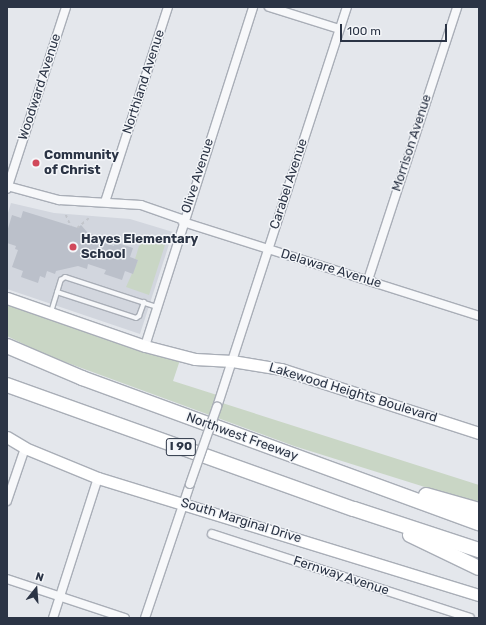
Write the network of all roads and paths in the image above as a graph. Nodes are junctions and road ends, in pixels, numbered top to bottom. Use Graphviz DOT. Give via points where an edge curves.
graph roads {
  1 [pos="66,7"];
  2 [pos="168,7"];
  3 [pos="253,7"];
  4 [pos="269,7"];
  5 [pos="347,7"];
  6 [pos="457,7"];
  7 [pos="339,29"];
  8 [pos="7,187"];
  9 [pos="105,202"];
  10 [pos="66,215"];
  11 [pos="90,217"];
  12 [pos="184,221"];
  13 [pos="71,226"];
  14 [pos="77,228"];
  15 [pos="268,249"];
  16 [pos="368,280"];
  17 [pos="57,292"];
  18 [pos="7,298"];
  19 [pos="144,302"];
  20 [pos="157,307"];
  21 [pos="50,313"];
  22 [pos="479,316"];
  23 [pos="7,342"];
  24 [pos="7,346"];
  25 [pos="145,346"];
  26 [pos="232,361"];
  27 [pos="82,378"];
  28 [pos="7,385"];
  29 [pos="479,433"];
  30 [pos="7,437"];
  31 [pos="25,448"];
  32 [pos="306,461"];
  33 [pos="98,478"];
  34 [pos="7,501"];
  35 [pos="184,503"];
  36 [pos="354,509"];
  37 [pos="479,510"];
  38 [pos="479,523"];
  39 [pos="212,534"];
  40 [pos="479,550"];
  41 [pos="479,568"];
  42 [pos="7,579"];
  43 [pos="479,595"];
  44 [pos="60,597"];
  45 [pos="53,618"];
  46 [pos="125,618"];
  47 [pos="145,618"];
  48 [pos="470,618"];
  1 -- 8 [label="street, Woodward Avenue"];
  2 -- 9 [label="street, Northland Avenue"];
  3 -- 12 [label="street, Olive Avenue"];
  4 -- 7 [label="street"];
  5 -- 7 [label="street, Carabel Avenue"];
  6 -- 16 [label="street, Morrison Avenue"];
  7 -- 15 [label="street, Carabel Avenue"];
  8 -- 9 [label="street, Delaware Avenue" via="59,200"];
  9 -- 12 [label="street, Delaware Avenue" via="141,205"];
  10 -- 13 [label="path"];
  11 -- 14 [label="path"];
  12 -- 15 [label="street, Delaware Avenue"];
  12 -- 20 [label="street, Olive Avenue"];
  15 -- 16 [label="street, Delaware Avenue"];
  15 -- 26 [label="street, Carabel Avenue"];
  16 -- 22 [label="street, Delaware Avenue"];
  17 -- 19 [label="lane" via="62,278 68,278"];
  17 -- 19 [label="lane" via="136,318 140,316"];
  17 -- 21 [label="lane"];
  18 -- 21 [label="main road, Lakewood Heights Boulevard"];
  19 -- 20 [label="lane"];
  20 -- 25 [label="street, Olive Avenue"];
  21 -- 25 [label="main road, Lakewood Heights Boulevard"];
  23 -- 27 [label="highway"];
  24 -- 27 [label="highway, Northwest Freeway / I 90"];
  25 -- 26 [label="main road, Lakewood Heights Boulevard" via="195,359"];
  26 -- 29 [label="main road, Lakewood Heights Boulevard" via="280,369"];
  26 -- 35 [label="street, Carabel Avenue, bridge"];
  27 -- 32 [label="highway, Northwest Freeway / I 90"];
  28 -- 36 [label="highway, I 90"];
  30 -- 31 [label="main road, South Marginal Drive"];
  31 -- 33 [label="main road, South Marginal Drive"];
  31 -- 34 [label="street"];
  32 -- 37 [label="highway"];
  32 -- 38 [label="highway, Northwest Freeway / I 90"];
  33 -- 35 [label="main road, South Marginal Drive"];
  33 -- 44 [label="street"];
  35 -- 43 [label="main road, South Marginal Drive"];
  35 -- 47 [label="street, Carabel Avenue"];
  36 -- 40 [label="highway, I 90"];
  36 -- 41 [label="highway"];
  39 -- 48 [label="street, Fernway Avenue"];
  42 -- 44 [label="street"];
  44 -- 45 [label="street"];
  44 -- 46 [label="street"];
}
